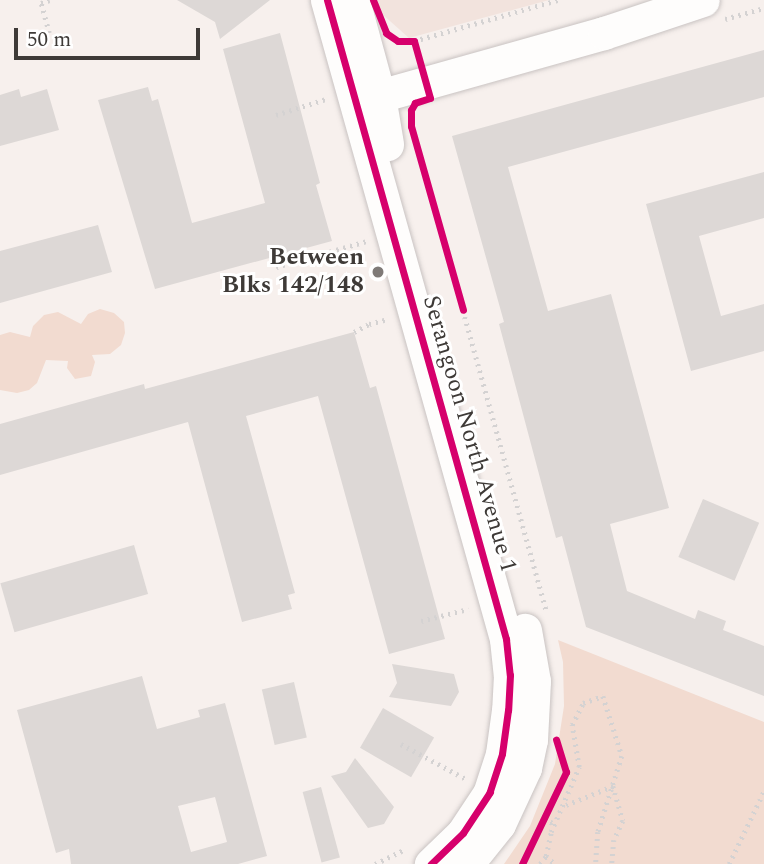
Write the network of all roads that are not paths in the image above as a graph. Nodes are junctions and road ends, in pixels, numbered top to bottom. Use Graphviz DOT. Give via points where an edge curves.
graph roads {
  1 [pos="327,0"];
  2 [pos="353,0"];
  3 [pos="647,0"];
  4 [pos="703,0"];
  5 [pos="357,90"];
  6 [pos="431,864"];
  7 [pos="467,864"];
  1 -- 5 [label="street, Serangoon North Avenue 1"];
  2 -- 5 [label="street, Serangoon North Avenue 1"];
  3 -- 5 [label="street" via="414,48"];
  4 -- 5 [label="street" via="604,33"];
  5 -- 6 [label="street, Serangoon North Avenue 1" via="506,639 510,676 502,754 490,792 463,833"];
  5 -- 7 [label="street, Serangoon North Avenue 1" via="385,138 524,628 534,681 525,768 499,824"];
}
